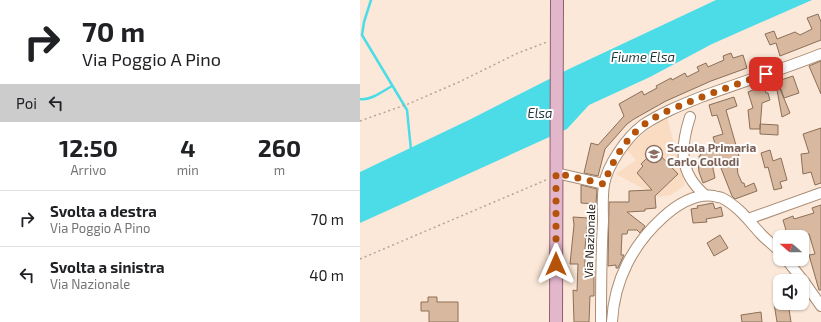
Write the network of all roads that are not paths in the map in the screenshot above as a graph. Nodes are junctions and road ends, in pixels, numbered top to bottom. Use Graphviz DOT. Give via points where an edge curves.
graph roads {
  1 [pos="557,0"];
  2 [pos="821,54"];
  3 [pos="690,117"];
  4 [pos="556,168"];
  5 [pos="604,184"];
  6 [pos="821,194"];
  7 [pos="705,195"];
  8 [pos="748,219"];
  9 [pos="773,245"];
  10 [pos="792,266"];
  11 [pos="821,306"];
  12 [pos="556,322"];
  13 [pos="601,322"];
  14 [pos="612,322"];
  1 -- 4 [label="main road"];
  2 -- 5 [label="street, Via Nazionale" via="739,82 664,113 643,126 627,142 616,156"];
  3 -- 7 [label="street" via="682,149 686,170 696,188"];
  4 -- 5 [label="street"];
  4 -- 12 [label="main road"];
  5 -- 13 [label="street, Via Nazionale"];
  6 -- 8 [label="street"];
  7 -- 8 [label="street" via="722,198"];
  7 -- 14 [label="street" via="684,202 671,210 641,243 628,263 617,288"];
  8 -- 9 [label="street"];
  10 -- 11 [label="street"];
}
